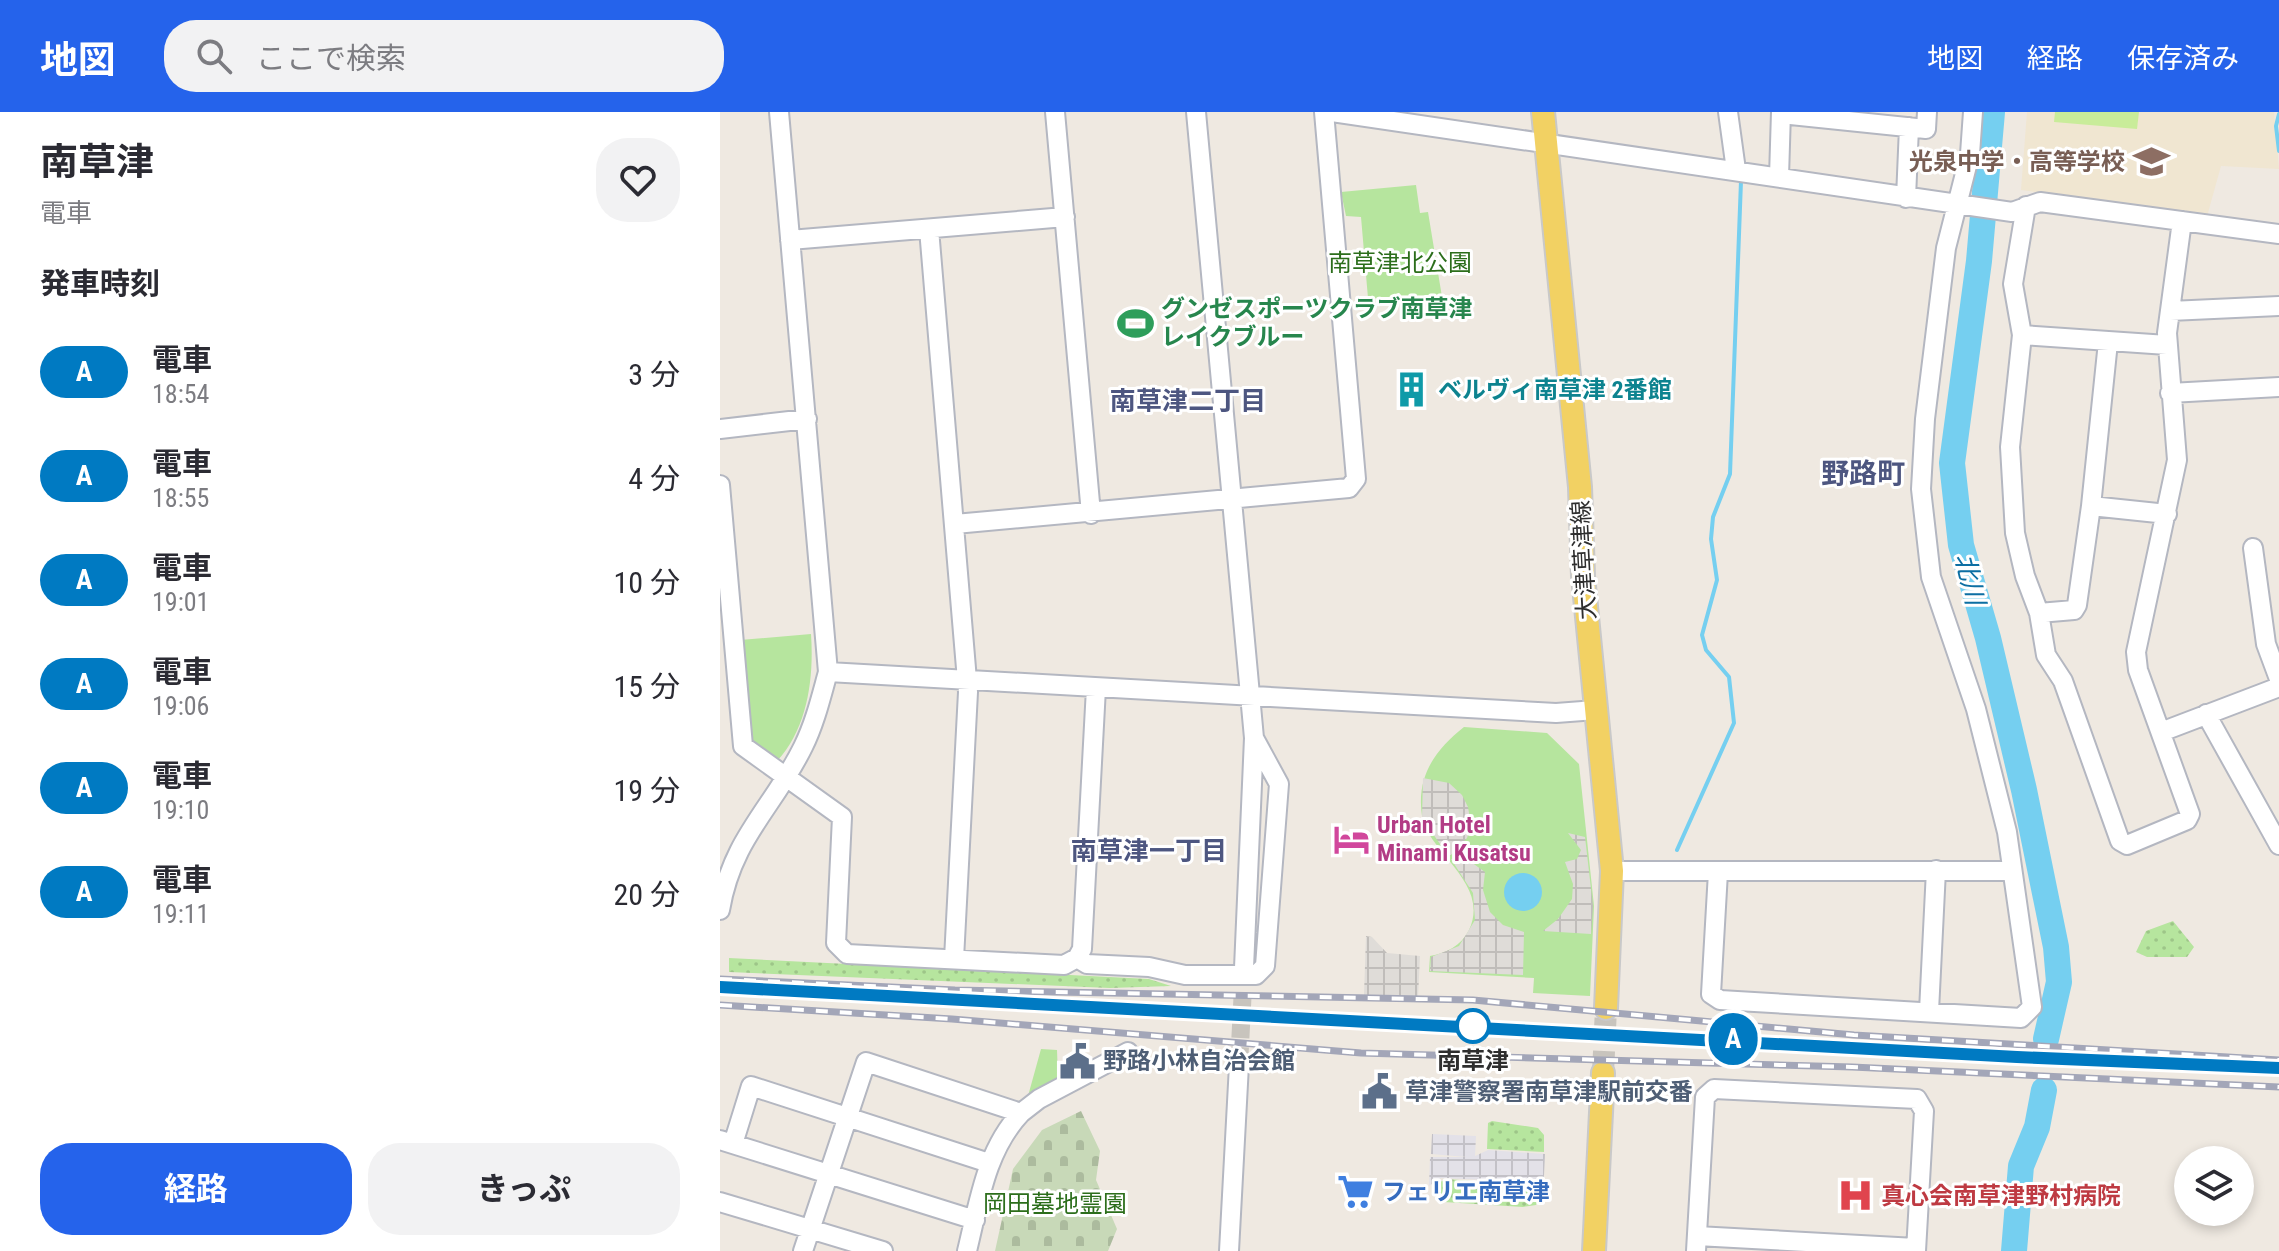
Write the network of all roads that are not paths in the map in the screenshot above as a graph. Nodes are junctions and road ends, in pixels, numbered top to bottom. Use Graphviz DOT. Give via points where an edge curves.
graph roads {
  1 [pos="779,112"];
  2 [pos="1055,112"];
  3 [pos="1196,112"];
  4 [pos="1324,112"];
  5 [pos="1332,112"];
  6 [pos="1543,112"];
  7 [pos="1728,112"];
  8 [pos="1927,112"];
  9 [pos="1973,112"];
  10 [pos="1781,113"];
  11 [pos="1427,119"];
  12 [pos="1909,127"];
  13 [pos="1546,143"];
  14 [pos="1736,170"];
  15 [pos="1779,177"];
  16 [pos="1906,198"];
  17 [pos="1959,205"];
  18 [pos="2019,209"];
  19 [pos="1065,217"];
  20 [pos="2182,221"];
  21 [pos="929,229"];
  22 [pos="2279,234"];
  23 [pos="790,240"];
  24 [pos="2279,306"];
  25 [pos="2170,311"];
  26 [pos="2022,335"];
  27 [pos="2108,342"];
  28 [pos="2167,345"];
  29 [pos="2279,387"];
  30 [pos="2170,393"];
  31 [pos="807,419"];
  32 [pos="720,429"];
  33 [pos="720,485"];
  34 [pos="1232,500"];
  35 [pos="2091,506"];
  36 [pos="1091,514"];
  37 [pos="2167,514"];
  38 [pos="955,524"];
  39 [pos="2253,548"];
  40 [pos="2039,613"];
  41 [pos="828,672"];
  42 [pos="2279,679"];
  43 [pos="968,680"];
  44 [pos="2279,687"];
  45 [pos="1096,688"];
  46 [pos="1252,696"];
  47 [pos="1596,710"];
  48 [pos="2206,714"];
  49 [pos="2161,732"];
  50 [pos="1254,738"];
  51 [pos="785,778"];
  52 [pos="2279,845"];
  53 [pos="726,858"];
  54 [pos="1936,870"];
  55 [pos="1612,871"];
  56 [pos="2011,871"];
  57 [pos="1718,872"];
  58 [pos="720,910"];
  59 [pos="1077,958"];
  60 [pos="954,959"];
  61 [pos="1244,968"];
  62 [pos="1606,1008"];
  63 [pos="1929,1011"];
  64 [pos="1128,1052"];
  65 [pos="1239,1065"];
  66 [pos="1603,1073"];
  67 [pos="1021,1113"];
  68 [pos="847,1118"];
  69 [pos="726,1142"];
  70 [pos="989,1163"];
  71 [pos="828,1174"];
  72 [pos="720,1202"];
  73 [pos="975,1220"];
  74 [pos="810,1229"];
  75 [pos="1697,1244"];
  76 [pos="1916,1250"];
  77 [pos="803,1251"];
  78 [pos="883,1251"];
  79 [pos="967,1251"];
  80 [pos="1229,1251"];
  81 [pos="1594,1251"];
  1 -- 23 [label="street"];
  2 -- 19 [label="street"];
  3 -- 34 [label="street"];
  4 -- 34 [label="street" via="1356,479 1349,488"];
  5 -- 11 [label="street"];
  6 -- 13 [label="main road, 大津草津線"];
  7 -- 14 [label="street"];
  8 -- 12 [label="street" via="1926,129"];
  9 -- 17 [label="street"];
  10 -- 12 [label="street"];
  10 -- 15 [label="street"];
  11 -- 13 [label="street"];
  12 -- 16 [label="street"];
  13 -- 14 [label="street"];
  13 -- 47 [label="main road, 大津草津線"];
  14 -- 15 [label="street"];
  15 -- 16 [label="street"];
  16 -- 17 [label="street"];
  17 -- 18 [label="street"];
  17 -- 56 [label="street" via="1946,248 1921,489 1931,577 1976,709 2007,832"];
  18 -- 20 [label="street" via="2040,202"];
  18 -- 26 [label="street" via="2013,284"];
  19 -- 21 [label="street"];
  19 -- 36 [label="street"];
  20 -- 22 [label="street"];
  20 -- 25 [label="street"];
  21 -- 23 [label="street"];
  21 -- 38 [label="street"];
  23 -- 31 [label="street"];
  24 -- 25 [label="street"];
  25 -- 28 [label="street"];
  26 -- 27 [label="street"];
  26 -- 40 [label="street" via="2010,447 2011,493 2022,562"];
  27 -- 28 [label="street"];
  27 -- 35 [label="street"];
  28 -- 30 [label="street"];
  29 -- 30 [label="street"];
  30 -- 37 [label="street" via="2177,460"];
  31 -- 32 [label="street"];
  31 -- 41 [label="street"];
  33 -- 51 [label="street" via="743,746"];
  34 -- 36 [label="street"];
  34 -- 46 [label="street"];
  35 -- 37 [label="street"];
  35 -- 40 [label="street" via="2077,605 2074,610"];
  36 -- 38 [label="street"];
  37 -- 49 [label="street" via="2136,652"];
  38 -- 43 [label="street"];
  39 -- 42 [label="street" via="2263,632"];
  40 -- 49 [label="street" via="2046,655 2063,681 2120,841 2127,845 2187,820 2190,814"];
  41 -- 43 [label="street"];
  41 -- 51 [label="street" via="813,725"];
  43 -- 45 [label="street"];
  43 -- 60 [label="street"];
  44 -- 48 [label="street"];
  45 -- 46 [label="street"];
  45 -- 59 [label="street" via="1082,949"];
  46 -- 47 [label="street" via="1556,713"];
  46 -- 50 [label="street"];
  47 -- 55 [label="main road, 大津草津線"];
  48 -- 49 [label="street"];
  48 -- 52 [label="street"];
  50 -- 59 [label="street" via="1279,784 1265,966 1256,975 1185,975 1087,964"];
  50 -- 61 [label="street"];
  51 -- 53 [label="street"];
  51 -- 60 [label="street" via="842,817 836,943 847,954"];
  53 -- 58 [label="street"];
  54 -- 56 [label="street"];
  54 -- 57 [label="street"];
  54 -- 63 [label="street"];
  55 -- 57 [label="street"];
  55 -- 62 [label="main road, 大津草津線"];
  56 -- 63 [label="street" via="2033,999 2028,1014 2021,1018"];
  57 -- 63 [label="street" via="1714,997"];
  59 -- 60 [label="street" via="1064,965"];
  64 -- 67 [label="street"];
  65 -- 80 [label="street"];
  66 -- 81 [label="main road"];
  67 -- 68 [label="street" via="866,1062"];
  67 -- 70 [label="street" via="1006,1129"];
  68 -- 69 [label="street" via="751,1086"];
  68 -- 70 [label="street"];
  68 -- 71 [label="street"];
  69 -- 71 [label="street"];
  70 -- 73 [label="street"];
  71 -- 73 [label="street"];
  71 -- 74 [label="street"];
  72 -- 74 [label="street"];
  73 -- 79 [label="street"];
  74 -- 77 [label="street"];
  74 -- 78 [label="street"];
  75 -- 76 [label="street"];
  75 -- 76 [label="street" via="1709,1090 1917,1099 1924,1111"];
}
